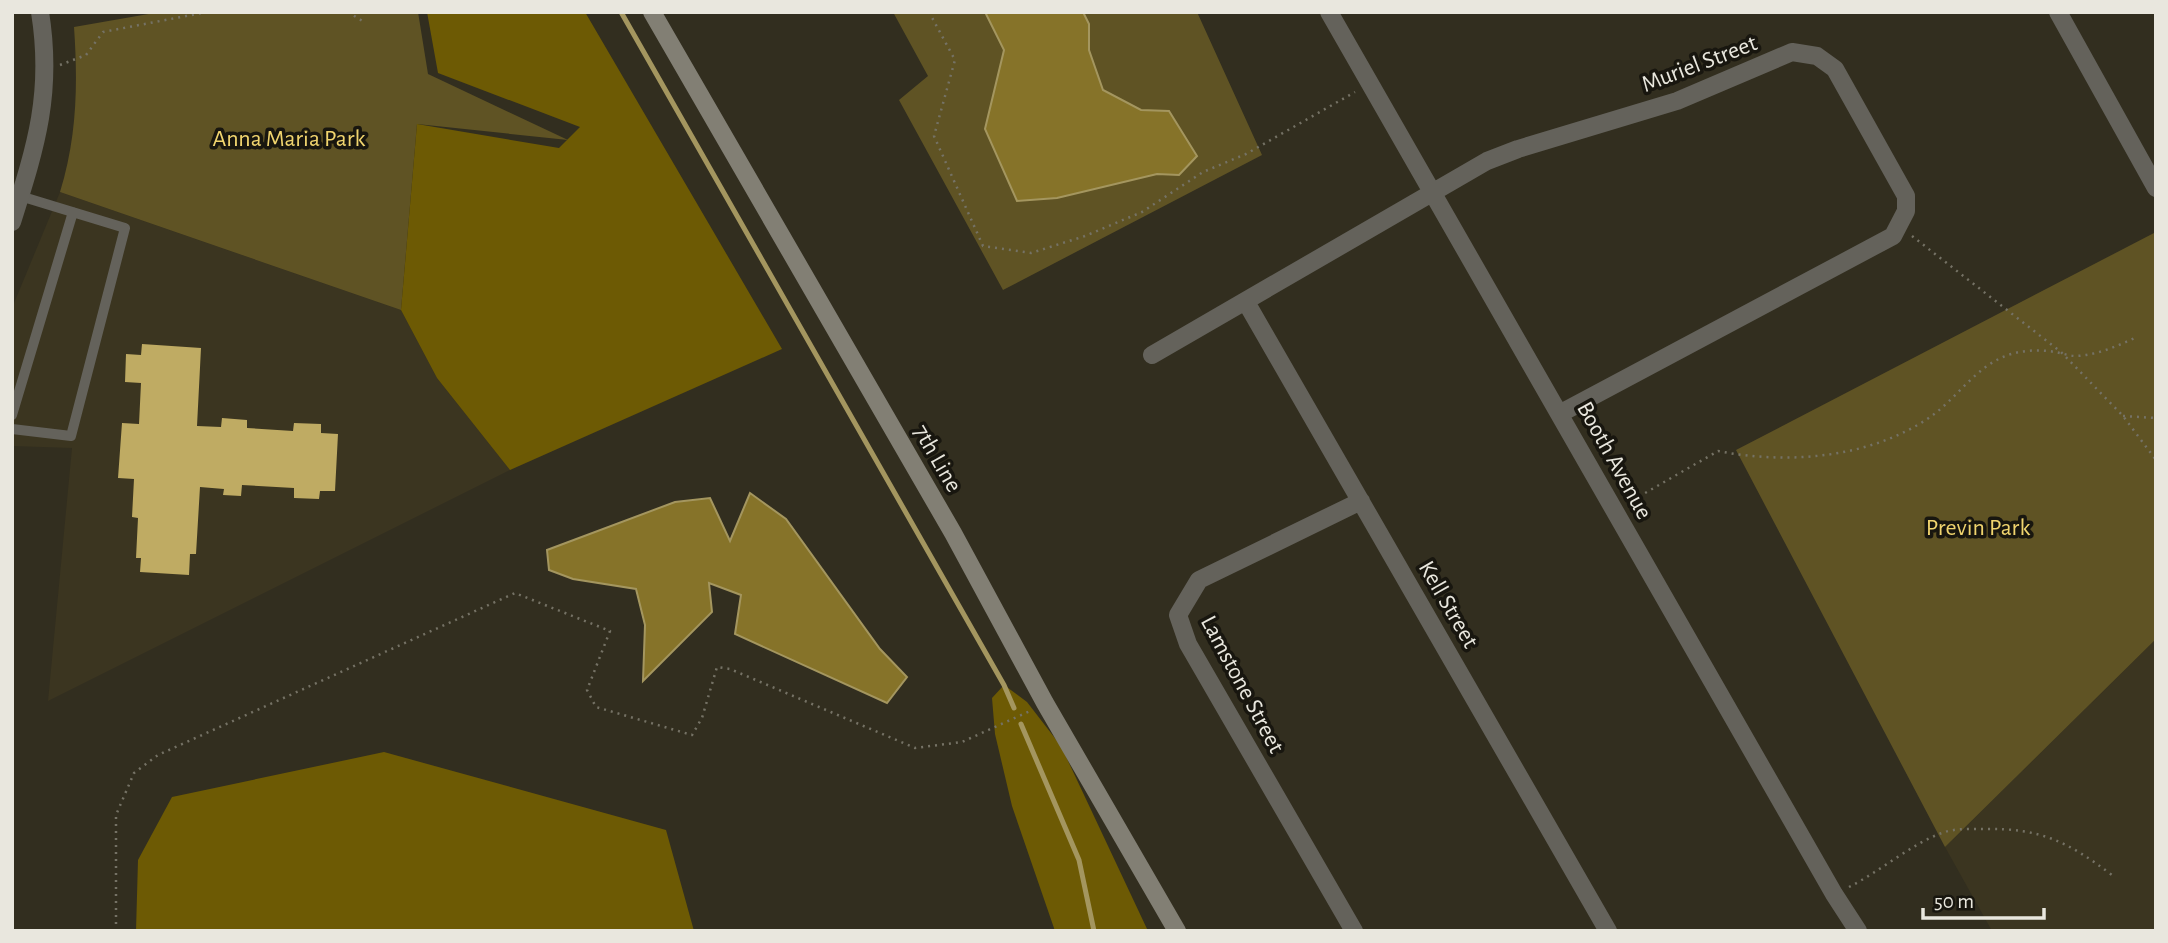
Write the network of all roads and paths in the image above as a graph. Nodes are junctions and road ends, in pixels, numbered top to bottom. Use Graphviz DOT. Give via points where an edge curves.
graph roads {
  1 [pos="40,12"];
  2 [pos="207,12"];
  3 [pos="348,12"];
  4 [pos="652,12"];
  5 [pos="929,12"];
  6 [pos="1329,12"];
  7 [pos="2058,12"];
  8 [pos="364,22"];
  9 [pos="46,67"];
  10 [pos="1350,94"];
  11 [pos="2156,188"];
  12 [pos="1431,193"];
  13 [pos="16,194"];
  14 [pos="73,212"];
  15 [pos="12,222"];
  16 [pos="1909,234"];
  17 [pos="1246,302"];
  18 [pos="2137,337"];
  19 [pos="2060,352"];
  20 [pos="1152,355"];
  21 [pos="1561,413"];
  22 [pos="12,415"];
  23 [pos="2123,416"];
  24 [pos="2156,418"];
  25 [pos="12,429"];
  26 [pos="2156,460"];
  27 [pos="1633,500"];
  28 [pos="1362,501"];
  29 [pos="1045,703"];
  30 [pos="2112,875"];
  31 [pos="1854,885"];
  32 [pos="116,931"];
  33 [pos="1177,931"];
  34 [pos="1354,931"];
  35 [pos="1608,931"];
  36 [pos="1858,931"];
  1 -- 9 [label="street"];
  2 -- 9 [label="path" via="103,32 86,55"];
  3 -- 8 [label="path"];
  4 -- 29 [label="street, 7th Line" via="947,522"];
  5 -- 10 [label="path" via="955,60 934,136 983,246 1031,253 1085,236 1142,212 1203,172 1246,154"];
  6 -- 12 [label="street, Booth Avenue"];
  7 -- 11 [label="street"];
  9 -- 13 [label="street" via="44,105"];
  12 -- 17 [label="street, Muriel Street"];
  12 -- 21 [label="street, Booth Avenue"];
  12 -- 21 [label="street, Muriel Street" via="1487,161 1676,101 1792,52 1818,56 1835,69 1906,196 1906,211 1893,236"];
  13 -- 14 [label="lane"];
  13 -- 15 [label="street"];
  14 -- 22 [label="lane"];
  14 -- 25 [label="lane" via="125,228 71,436"];
  16 -- 19 [label="path"];
  17 -- 20 [label="street, Muriel Street"];
  17 -- 28 [label="street, Kell Street"];
  18 -- 19 [label="path" via="2103,352 2073,356"];
  19 -- 23 [label="path"];
  19 -- 27 [label="path" via="2024,351 2002,358 1978,373 1933,415 1865,447 1814,456 1750,457 1718,451"];
  21 -- 36 [label="street, Booth Avenue"];
  23 -- 24 [label="path"];
  23 -- 26 [label="path"];
  28 -- 34 [label="street, Lamstone Street" via="1199,580 1178,615 1188,644"];
  28 -- 35 [label="street, Kell Street"];
  29 -- 32 [label="path" via="962,742 915,748 717,667 702,718 692,734 596,707 587,690 610,631 515,593 158,755 134,774 116,815"];
  29 -- 33 [label="street, 7th Line"];
  30 -- 31 [label="path" via="2055,837 2016,828 1968,829 1942,833"];
}
